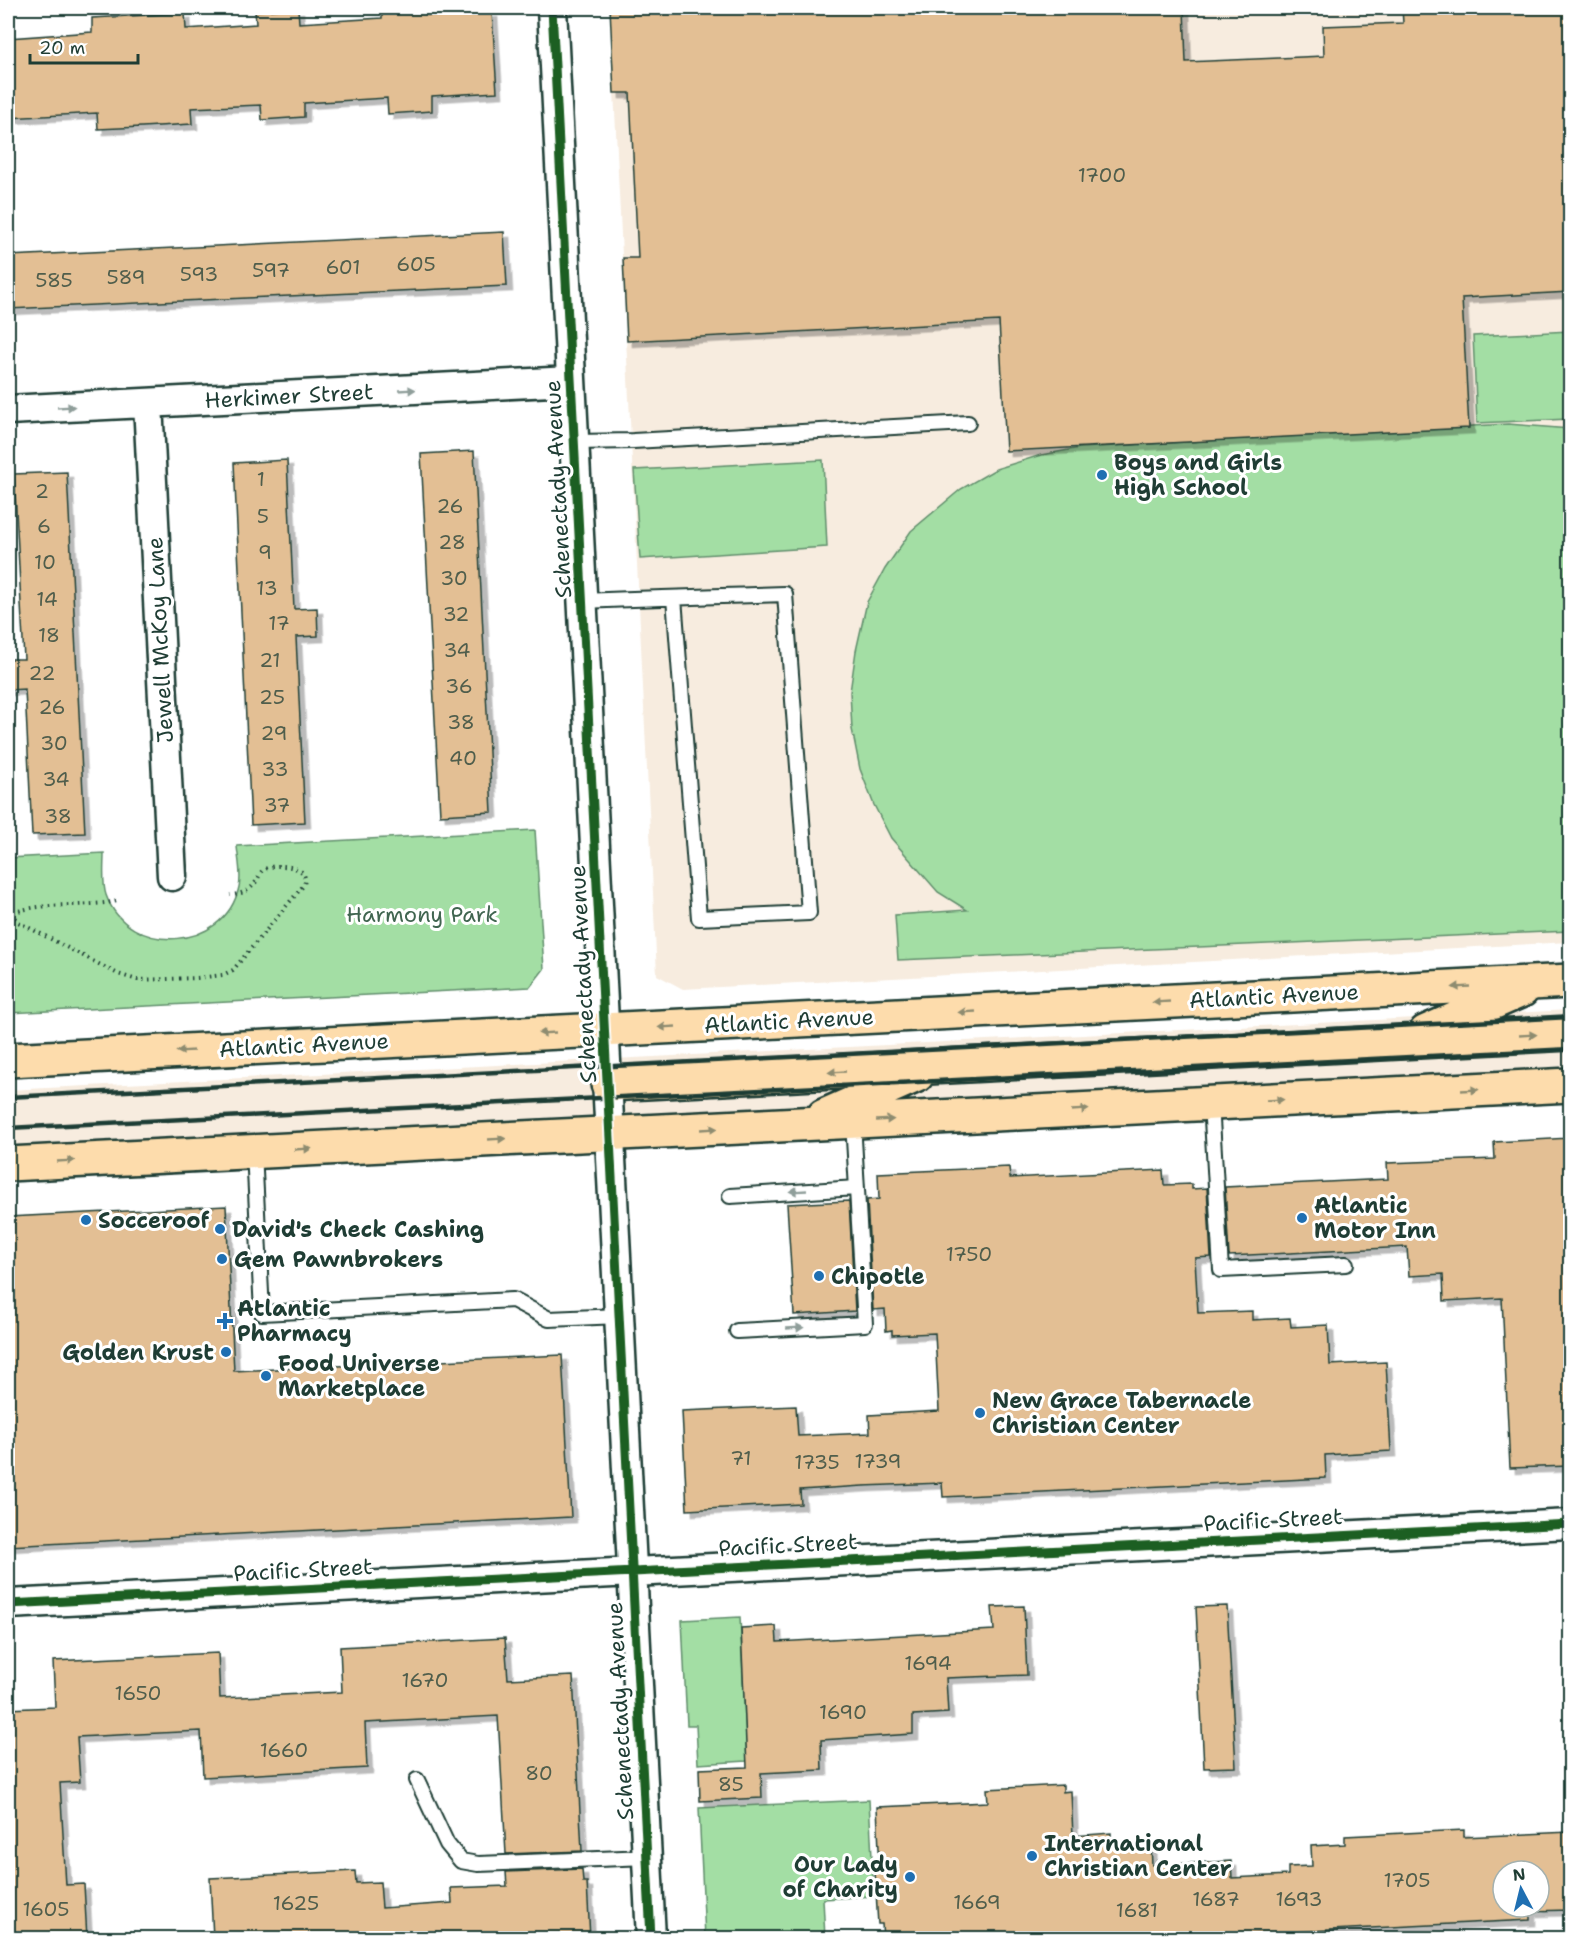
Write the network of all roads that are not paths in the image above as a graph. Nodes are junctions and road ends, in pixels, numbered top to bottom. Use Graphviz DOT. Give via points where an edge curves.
graph roads {
  1 [pos="552,8"];
  2 [pos="571,381"];
  3 [pos="148,403"];
  4 [pos="8,410"];
  5 [pos="968,423"];
  6 [pos="575,442"];
  7 [pos="674,598"];
  8 [pos="584,601"];
  9 [pos="172,876"];
  10 [pos="1555,982"];
  11 [pos="606,1030"];
  12 [pos="1570,1033"];
  13 [pos="1406,1041"];
  14 [pos="8,1060"];
  15 [pos="938,1066"];
  16 [pos="608,1084"];
  17 [pos="1570,1085"];
  18 [pos="1211,1103"];
  19 [pos="853,1121"];
  20 [pos="806,1124"];
  21 [pos="610,1134"];
  22 [pos="254,1151"];
  23 [pos="8,1164"];
  24 [pos="857,1188"];
  25 [pos="730,1196"];
  26 [pos="1346,1264"];
  27 [pos="620,1316"];
  28 [pos="737,1331"];
  29 [pos="1570,1524"];
  30 [pos="633,1573"];
  31 [pos="8,1604"];
  32 [pos="417,1780"];
  33 [pos="647,1857"];
  34 [pos="651,1938"];
  1 -- 2 [label="street, Schenectady Avenue"];
  3 -- 2 [label="street, Herkimer Street, one-way"];
  2 -- 6 [label="street, Schenectady Avenue"];
  4 -- 3 [label="street, Herkimer Street, one-way"];
  3 -- 9 [label="street, Jewell McKoy Lane"];
  5 -- 6 [label="lane"];
  6 -- 8 [label="street, Schenectady Avenue"];
  7 -- 7 [label="lane" via="699,918 809,913 785,594"];
  7 -- 8 [label="lane"];
  8 -- 11 [label="street, Schenectady Avenue"];
  10 -- 11 [label="main road, Atlantic Avenue, one-way"];
  10 -- 13 [label="main road"];
  11 -- 14 [label="main road, Atlantic Avenue, one-way"];
  11 -- 16 [label="street, Schenectady Avenue"];
  13 -- 12 [label="main road, one-way"];
  13 -- 15 [label="main road"];
  15 -- 16 [label="main road, one-way"];
  15 -- 20 [label="main road"];
  16 -- 21 [label="street, Schenectady Avenue"];
  18 -- 17 [label="main road, one-way"];
  19 -- 18 [label="main road, one-way"];
  18 -- 26 [label="lane" via="1221,1270"];
  19 -- 20 [label="main road"];
  19 -- 24 [label="lane"];
  21 -- 20 [label="main road, one-way"];
  22 -- 21 [label="main road, one-way"];
  21 -- 27 [label="street, Schenectady Avenue"];
  23 -- 22 [label="main road, one-way"];
  22 -- 27 [label="lane" via="262,1314 513,1300 549,1319"];
  24 -- 25 [label="lane, one-way"];
  28 -- 24 [label="lane, one-way" via="865,1324"];
  27 -- 30 [label="street, Schenectady Avenue"];
  29 -- 30 [label="street, Pacific Street"];
  30 -- 31 [label="street, Pacific Street"];
  30 -- 33 [label="street, Schenectady Avenue"];
  32 -- 33 [label="lane" via="447,1844 460,1861 478,1864"];
  33 -- 34 [label="street, Schenectady Avenue"];
}
